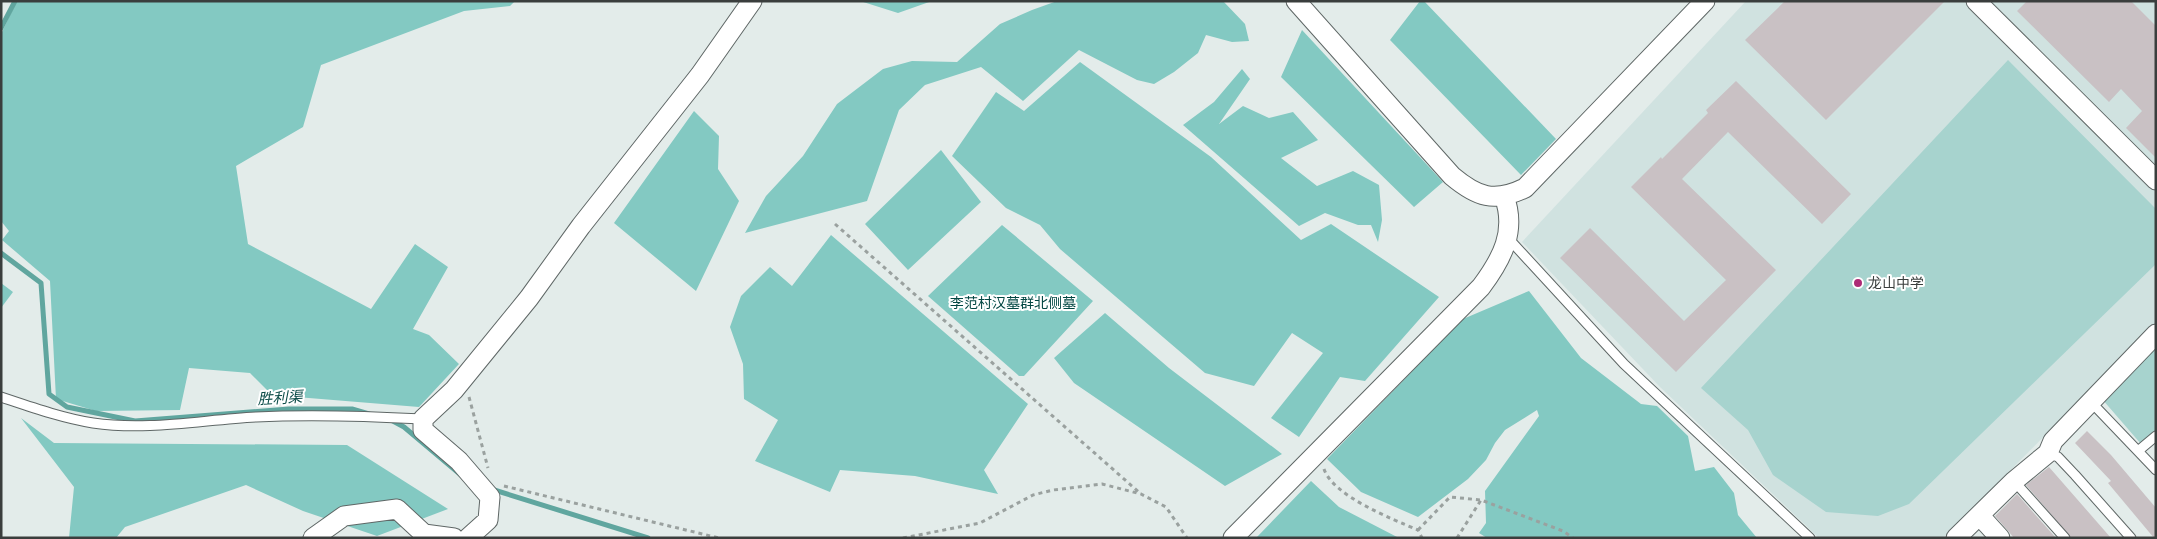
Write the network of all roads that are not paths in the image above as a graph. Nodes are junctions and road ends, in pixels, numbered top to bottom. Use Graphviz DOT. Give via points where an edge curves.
graph roads {
  1 [pos="752,1"];
  2 [pos="1296,1"];
  3 [pos="1705,1"];
  4 [pos="1976,1"];
  5 [pos="2156,180"];
  6 [pos="1504,196"];
  7 [pos="1508,238"];
  8 [pos="2156,334"];
  9 [pos="1,397"];
  10 [pos="2091,402"];
  11 [pos="423,419"];
  12 [pos="2156,436"];
  13 [pos="2138,451"];
  14 [pos="2048,453"];
  15 [pos="2156,470"];
  16 [pos="2014,481"];
  17 [pos="1980,516"];
  18 [pos="313,538"];
  19 [pos="454,538"];
  20 [pos="468,538"];
  21 [pos="1233,538"];
  22 [pos="1810,538"];
  23 [pos="1956,538"];
  24 [pos="2000,538"];
  25 [pos="2065,538"];
  26 [pos="2130,538"];
  1 -- 11 [label="street" via="700,75 581,226 529,298 454,390"];
  2 -- 6 [label="street" via="1452,176 1467,188 1486,196"];
  3 -- 6 [label="street" via="1546,168 1525,188"];
  4 -- 5 [label="street"];
  6 -- 7 [label="street" via="1509,215"];
  7 -- 21 [label="street" via="1497,264 1478,291"];
  7 -- 22 [label="lane" via="1624,364"];
  8 -- 10 [label="street"];
  9 -- 11 [label="lane" via="92,423 121,426 337,414"];
  10 -- 13 [label="lane"];
  10 -- 14 [label="street" via="2053,441"];
  11 -- 20 [label="street" via="423,430 482,476 491,488 488,520"];
  12 -- 13 [label="lane"];
  13 -- 15 [label="lane"];
  14 -- 16 [label="street"];
  14 -- 26 [label="lane" via="2058,457"];
  16 -- 17 [label="street"];
  16 -- 25 [label="lane"];
  17 -- 23 [label="street"];
  17 -- 24 [label="street"];
  18 -- 19 [label="street" via="344,516 397,509 424,534"];
}
